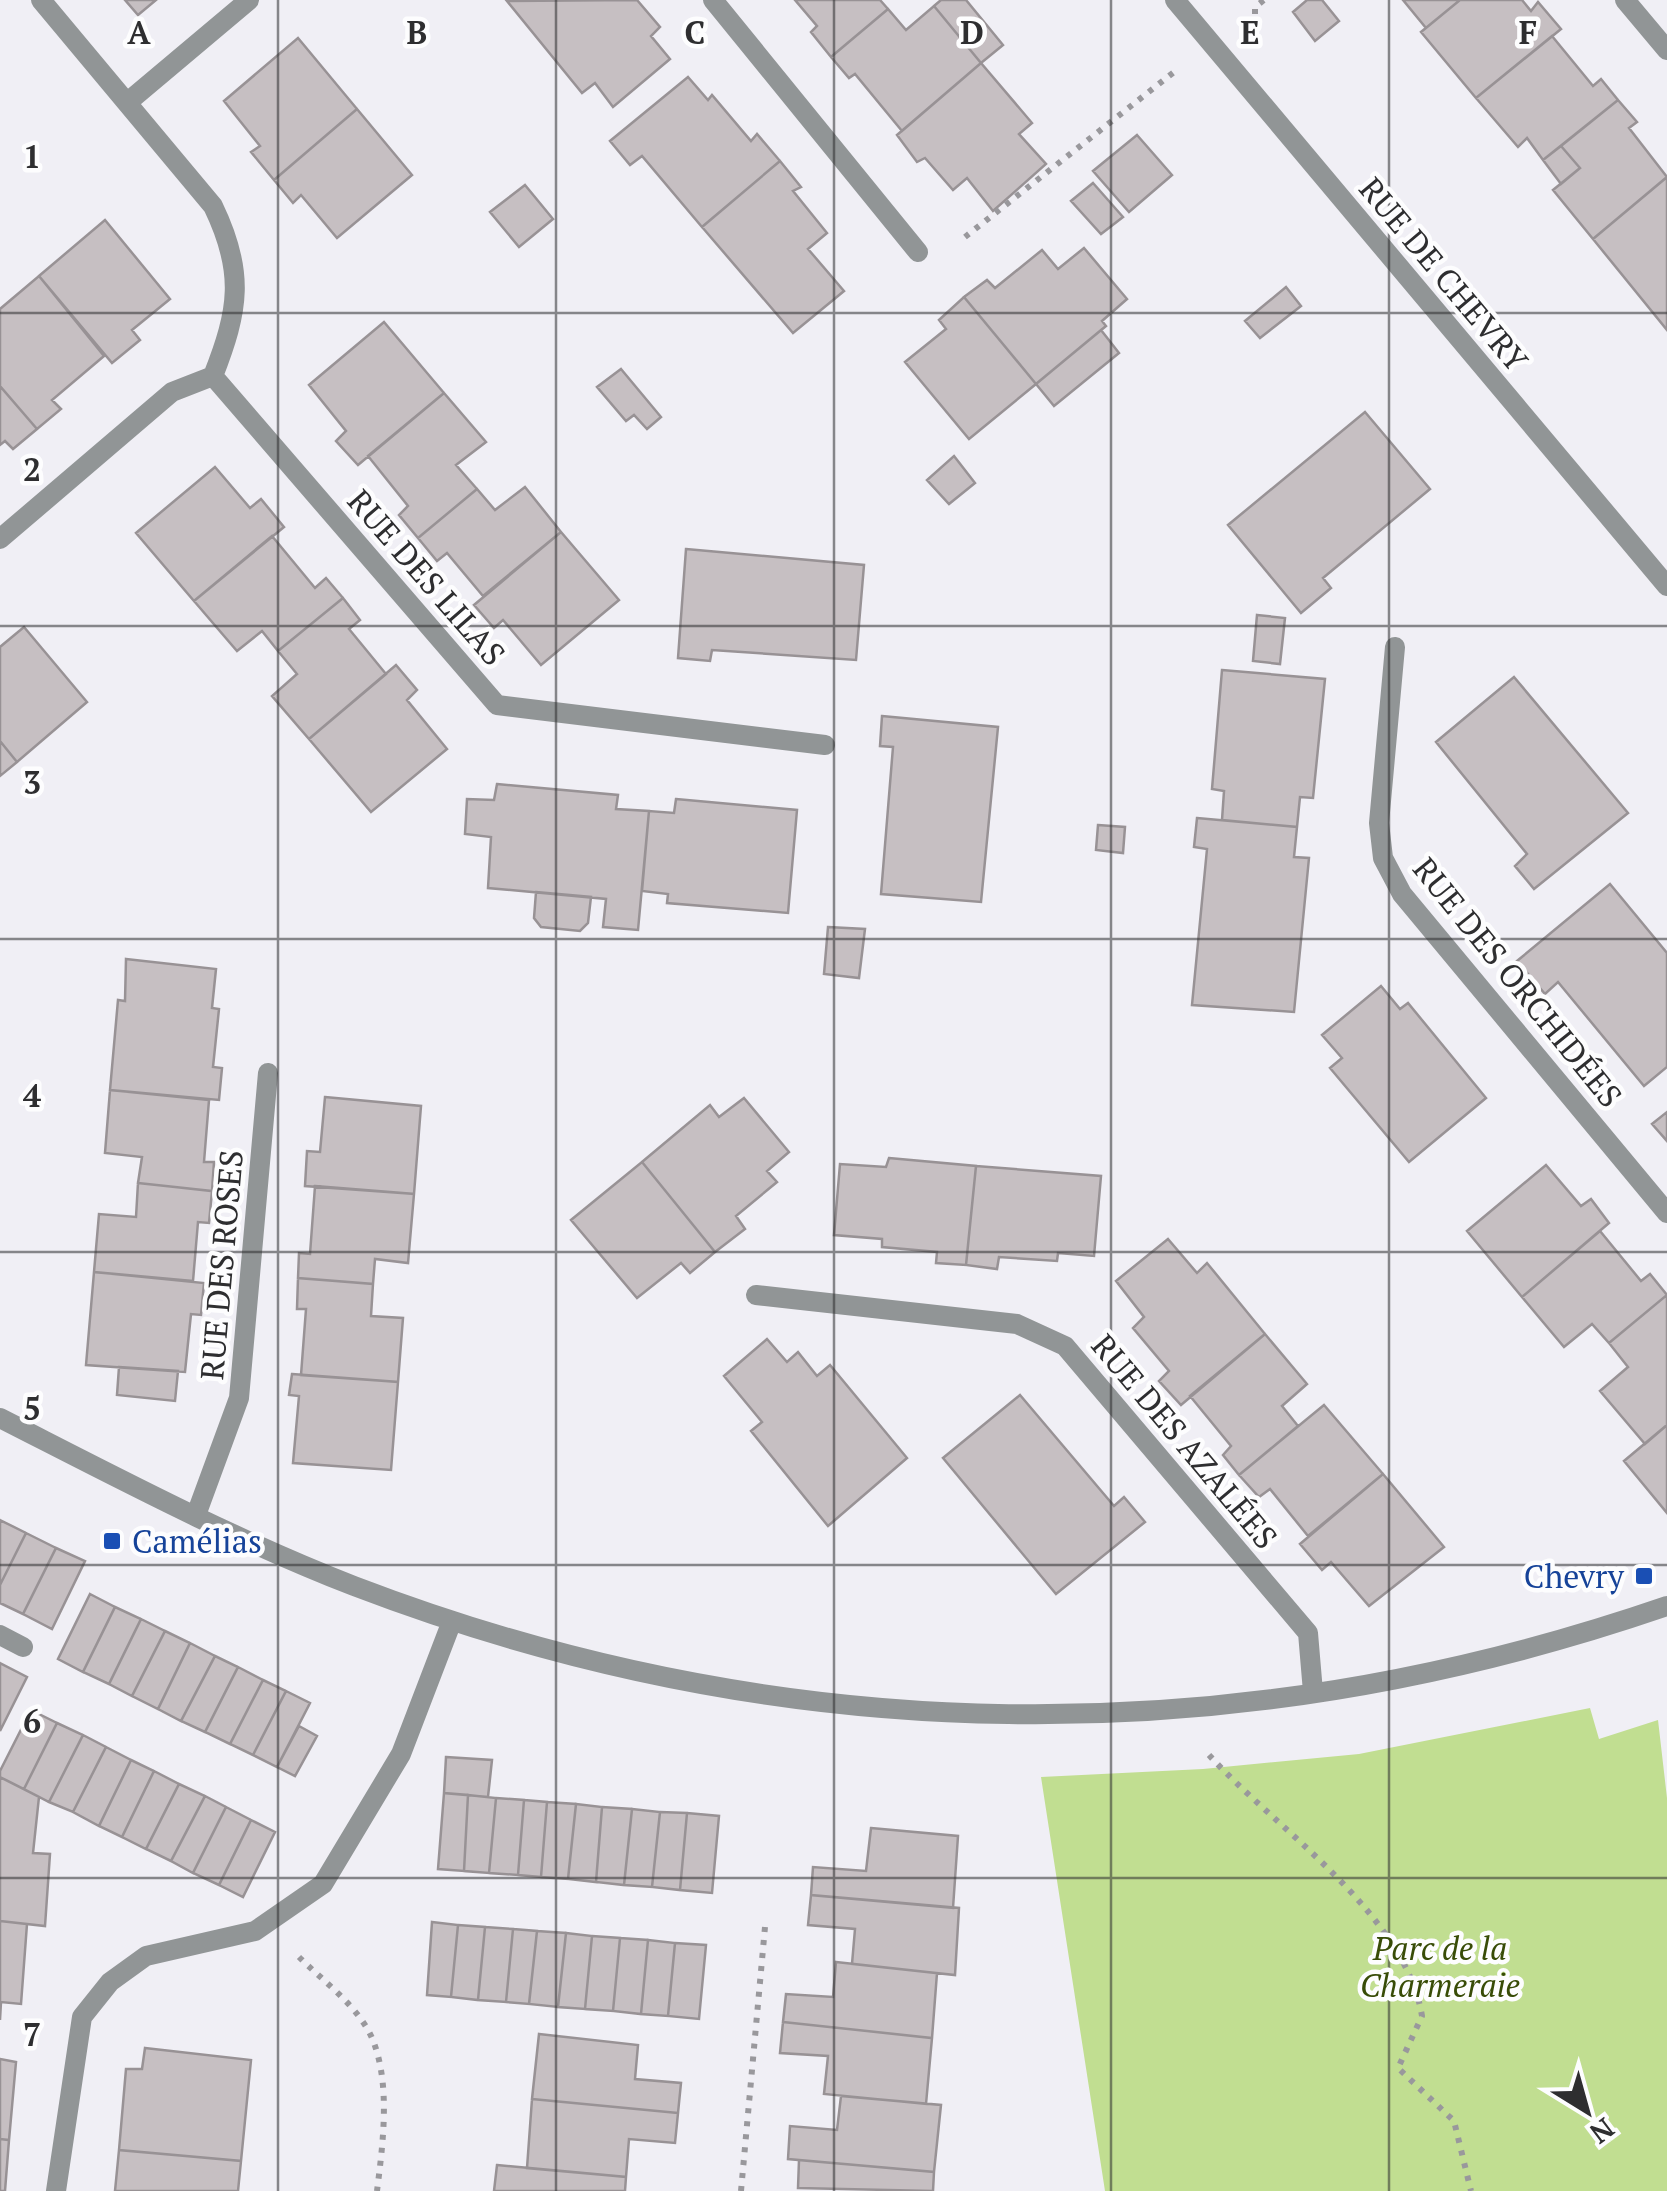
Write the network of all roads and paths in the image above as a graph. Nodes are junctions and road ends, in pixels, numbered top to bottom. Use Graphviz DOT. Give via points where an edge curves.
graph roads {
  1 [pos="41,0"];
  2 [pos="249,0"];
  3 [pos="712,0"];
  4 [pos="1175,0"];
  5 [pos="1625,0"];
  6 [pos="1667,50"];
  7 [pos="1178,68"];
  8 [pos="129,101"];
  9 [pos="918,252"];
  10 [pos="212,376"];
  11 [pos="0,539"];
  12 [pos="1667,586"];
  13 [pos="1395,647"];
  14 [pos="825,745"];
  15 [pos="268,1073"];
  16 [pos="1667,1212"];
  17 [pos="756,1296"];
  18 [pos="0,1418"];
  19 [pos="196,1515"];
  20 [pos="1667,1606"];
  21 [pos="452,1621"];
  22 [pos="0,1635"];
  23 [pos="24,1647"];
  24 [pos="1313,1692"];
  25 [pos="1168,1710"];
  26 [pos="765,1926"];
  27 [pos="255,1931"];
  28 [pos="56,2191"];
  29 [pos="377,2191"];
  30 [pos="741,2191"];
  31 [pos="1471,2191"];
  1 -- 8 [label="street"];
  2 -- 8 [label="street"];
  3 -- 9 [label="street"];
  4 -- 12 [label="street, RUE DE CHEVRY"];
  5 -- 6 [label="street"];
  7 -- 9 [label="path" via="972,235"];
  8 -- 10 [label="street" via="213,206 228,236 233,316"];
  10 -- 11 [label="street" via="172,392"];
  10 -- 14 [label="street, RUE DES LILAS" via="497,704"];
  13 -- 16 [label="street, RUE DES ORCHIDÉES" via="1379,823 1383,858 1402,894"];
  15 -- 19 [label="street, RUE DES ROSES" via="239,1398"];
  17 -- 24 [label="street, RUE DES AZALÉES" via="1017,1324 1065,1346 1308,1633"];
  18 -- 19 [label="street"];
  19 -- 21 [label="street" via="354,1586"];
  20 -- 24 [label="street" via="1520,1651"];
  21 -- 25 [label="street" via="595,1663 790,1701 950,1715"];
  21 -- 27 [label="street" via="401,1754 323,1884"];
  22 -- 23 [label="street"];
  24 -- 25 [label="street"];
  25 -- 31 [label="path" via="1376,1920 1414,1986 1422,2016 1398,2068 1454,2122"];
  26 -- 30 [label="path"];
  27 -- 28 [label="street" via="146,1956 96,1995 82,2017"];
  27 -- 29 [label="path" via="284,1942 371,2034 381,2069"];
}
